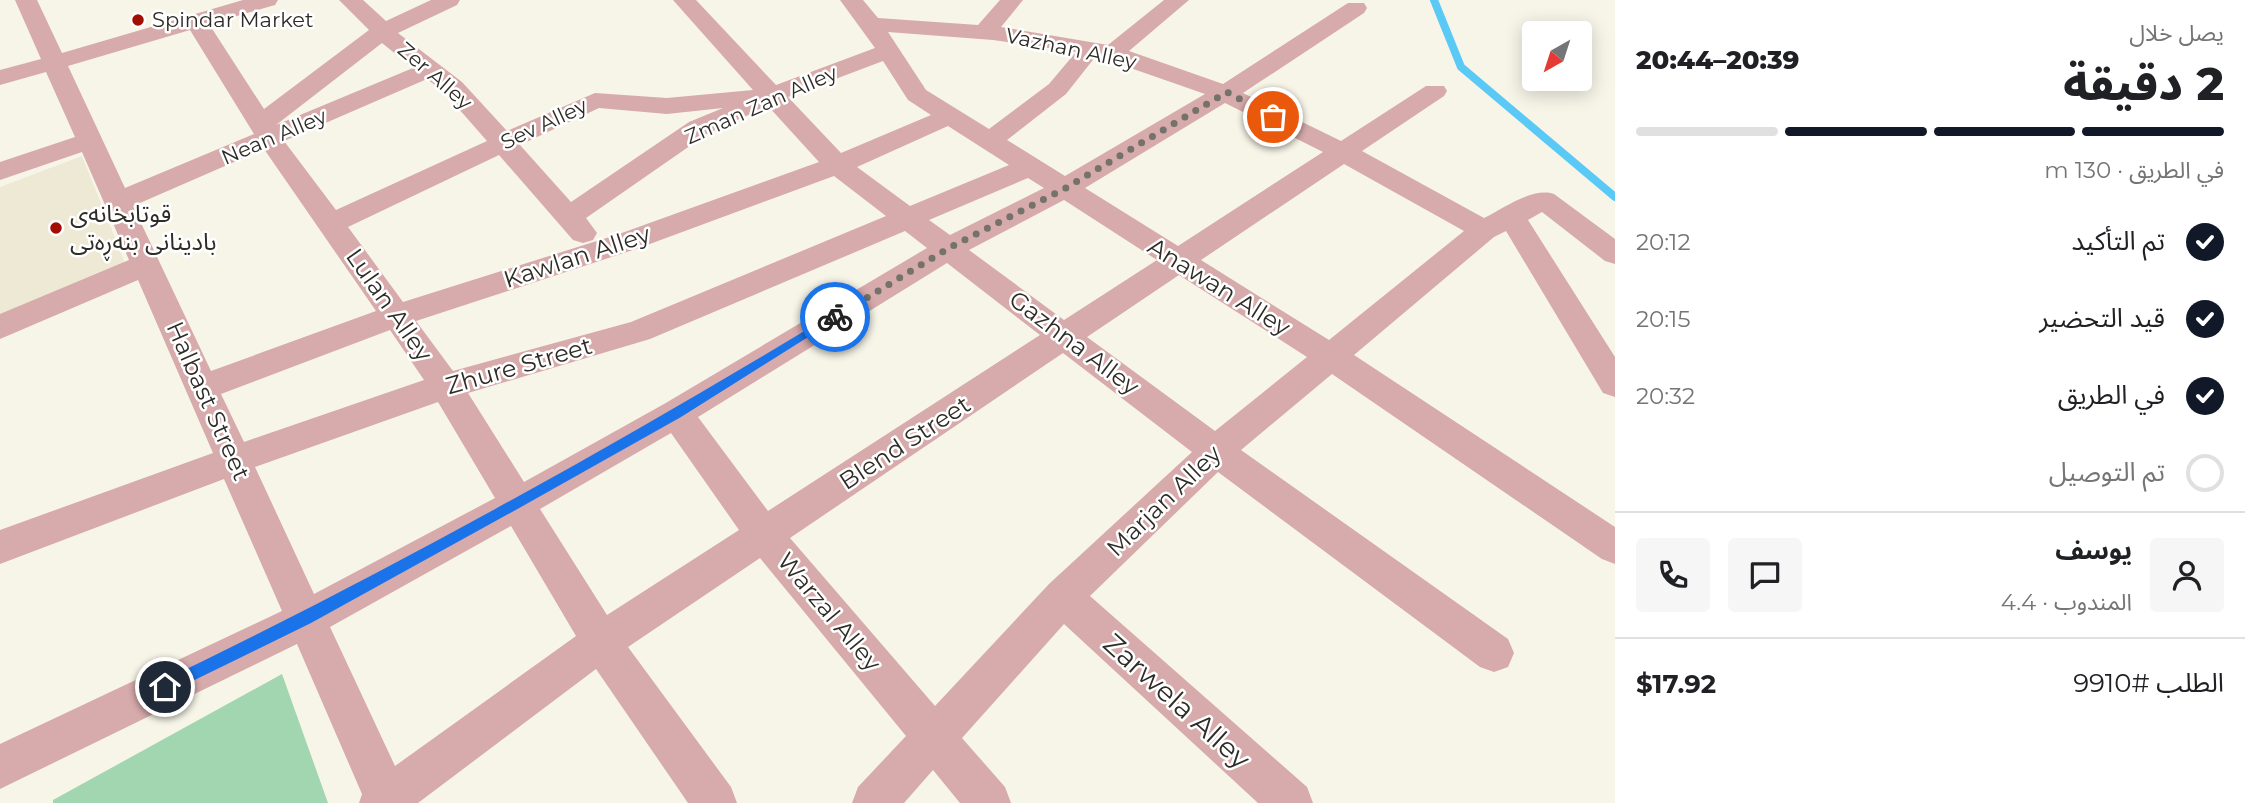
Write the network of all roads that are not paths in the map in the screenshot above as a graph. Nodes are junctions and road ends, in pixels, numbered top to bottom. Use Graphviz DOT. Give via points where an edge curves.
graph roads {
  1 [pos="267,0"];
  2 [pos="350,0"];
  3 [pos="449,0"];
  4 [pos="851,0"];
  5 [pos="1012,0"];
  6 [pos="1178,0"];
  7 [pos="690,1"];
  8 [pos="35,2"];
  9 [pos="1356,8"];
  10 [pos="197,21"];
  11 [pos="871,24"];
  12 [pos="383,31"];
  13 [pos="984,32"];
  14 [pos="888,51"];
  15 [pos="1100,51"];
  16 [pos="54,61"];
  17 [pos="430,69"];
  18 [pos="0,79"];
  19 [pos="1435,90"];
  20 [pos="1227,92"];
  21 [pos="772,95"];
  22 [pos="948,117"];
  23 [pos="265,132"];
  24 [pos="89,141"];
  25 [pos="988,141"];
  26 [pos="505,142"];
  27 [pos="1343,153"];
  28 [pos="837,165"];
  29 [pos="1031,166"];
  30 [pos="0,171"];
  31 [pos="1064,189"];
  32 [pos="117,202"];
  33 [pos="569,216"];
  34 [pos="911,219"];
  35 [pos="1498,223"];
  36 [pos="331,224"];
  37 [pos="949,248"];
  38 [pos="598,251"];
  39 [pos="1615,254"];
  40 [pos="1179,262"];
  41 [pos="146,265"];
  42 [pos="398,315"];
  43 [pos="0,327"];
  44 [pos="1066,337"];
  45 [pos="1330,356"];
  46 [pos="1615,384"];
  47 [pos="446,386"];
  48 [pos="202,388"];
  49 [pos="677,414"];
  50 [pos="1216,450"];
  51 [pos="234,460"];
  52 [pos="517,504"];
  53 [pos="764,535"];
  54 [pos="0,547"];
  55 [pos="1615,547"];
  56 [pos="1063,597"];
  57 [pos="306,619"];
  58 [pos="601,642"];
  59 [pos="1494,653"];
  60 [pos="934,737"];
  61 [pos="0,767"];
  62 [pos="386,802"];
  63 [pos="715,803"];
  64 [pos="874,803"];
  65 [pos="989,803"];
  66 [pos="1291,803"];
  1 -- 10 [label="street"];
  2 -- 12 [label="street, Zer Alley"];
  3 -- 12 [label="street"];
  4 -- 11 [label="street, Anawan Alley"];
  5 -- 13 [label="street"];
  6 -- 15 [label="street"];
  7 -- 21 [label="street, Gazhna Alley"];
  8 -- 16 [label="street, Halbast Street"];
  9 -- 20 [label="street"];
  10 -- 16 [label="street"];
  10 -- 23 [label="street, Lulan Alley"];
  11 -- 13 [label="street, Vazhan Alley"];
  11 -- 14 [label="street, Anawan Alley"];
  12 -- 17 [label="street, Zer Alley"];
  12 -- 23 [label="street"];
  13 -- 15 [label="street, Vazhan Alley"];
  14 -- 21 [label="street, Zman Zan Alley"];
  14 -- 22 [label="street, Anawan Alley" via="916,95"];
  15 -- 20 [label="street, Vazhan Alley"];
  15 -- 25 [label="street" via="1031,113"];
  16 -- 18 [label="street"];
  16 -- 24 [label="street, Halbast Street"];
  17 -- 23 [label="street, Nean Alley"];
  17 -- 26 [label="street, Zer Alley"];
  19 -- 27 [label="street, Blend Street"];
  20 -- 27 [label="street, Vazhan Alley"];
  20 -- 31 [label="street"];
  21 -- 26 [label="street, Sev Alley" via="667,106 595,100"];
  21 -- 28 [label="street, Gazhna Alley"];
  21 -- 33 [label="street, Zman Zan Alley" via="698,128"];
  22 -- 25 [label="street, Anawan Alley"];
  22 -- 28 [label="street, Kawlan Alley"];
  23 -- 32 [label="street, Nean Alley"];
  23 -- 36 [label="street, Lulan Alley"];
  24 -- 30 [label="street"];
  24 -- 32 [label="street, Halbast Street"];
  25 -- 29 [label="street, Anawan Alley"];
  26 -- 33 [label="street, Zer Alley"];
  26 -- 36 [label="street, Sev Alley"];
  27 -- 35 [label="street, Vazhan Alley"];
  27 -- 40 [label="street, Blend Street"];
  28 -- 34 [label="street, Gazhna Alley"];
  28 -- 38 [label="street, Kawlan Alley"];
  29 -- 31 [label="street, Anawan Alley"];
  29 -- 34 [label="street, Zhure Street"];
  31 -- 37 [label="street"];
  31 -- 40 [label="street, Anawan Alley"];
  32 -- 41 [label="street, Halbast Street"];
  33 -- 38 [label="street, Zer Alley"];
  34 -- 37 [label="street, Gazhna Alley"];
  34 -- 47 [label="street, Zhure Street" via="639,331"];
  35 -- 39 [label="street, Marjan Alley" via="1544,200"];
  35 -- 45 [label="street, Marjan Alley"];
  35 -- 46 [label="street, Vazhan Alley"];
  36 -- 42 [label="street, Lulan Alley"];
  37 -- 44 [label="street, Gazhna Alley"];
  37 -- 49 [label="street"];
  38 -- 42 [label="street, Kawlan Alley"];
  40 -- 44 [label="street, Blend Street"];
  40 -- 45 [label="street, Anawan Alley"];
  41 -- 43 [label="street"];
  41 -- 48 [label="street, Halbast Street"];
  42 -- 47 [label="street, Lulan Alley"];
  42 -- 48 [label="street, Kawlan Alley"];
  44 -- 50 [label="street, Gazhna Alley"];
  44 -- 53 [label="street, Blend Street"];
  45 -- 50 [label="street, Marjan Alley"];
  45 -- 55 [label="street, Anawan Alley"];
  47 -- 51 [label="street, Zhure Street"];
  47 -- 52 [label="street, Lulan Alley"];
  48 -- 51 [label="street, Halbast Street"];
  49 -- 52 [label="street"];
  49 -- 53 [label="street, Warzal Alley"];
  50 -- 56 [label="street, Marjan Alley"];
  50 -- 59 [label="street, Gazhna Alley"];
  51 -- 54 [label="street, Zhure Street"];
  51 -- 57 [label="street, Halbast Street"];
  52 -- 57 [label="street"];
  52 -- 58 [label="street, Lulan Alley"];
  53 -- 58 [label="street, Blend Street"];
  53 -- 60 [label="street, Warzal Alley"];
  56 -- 60 [label="street, Marjan Alley"];
  56 -- 66 [label="street, Zarwela Alley"];
  57 -- 61 [label="street"];
  57 -- 62 [label="street, Halbast Street"];
  58 -- 62 [label="street, Blend Street"];
  58 -- 63 [label="street, Lulan Alley"];
  60 -- 64 [label="street, Marjan Alley"];
  60 -- 65 [label="street, Warzal Alley"];
}
